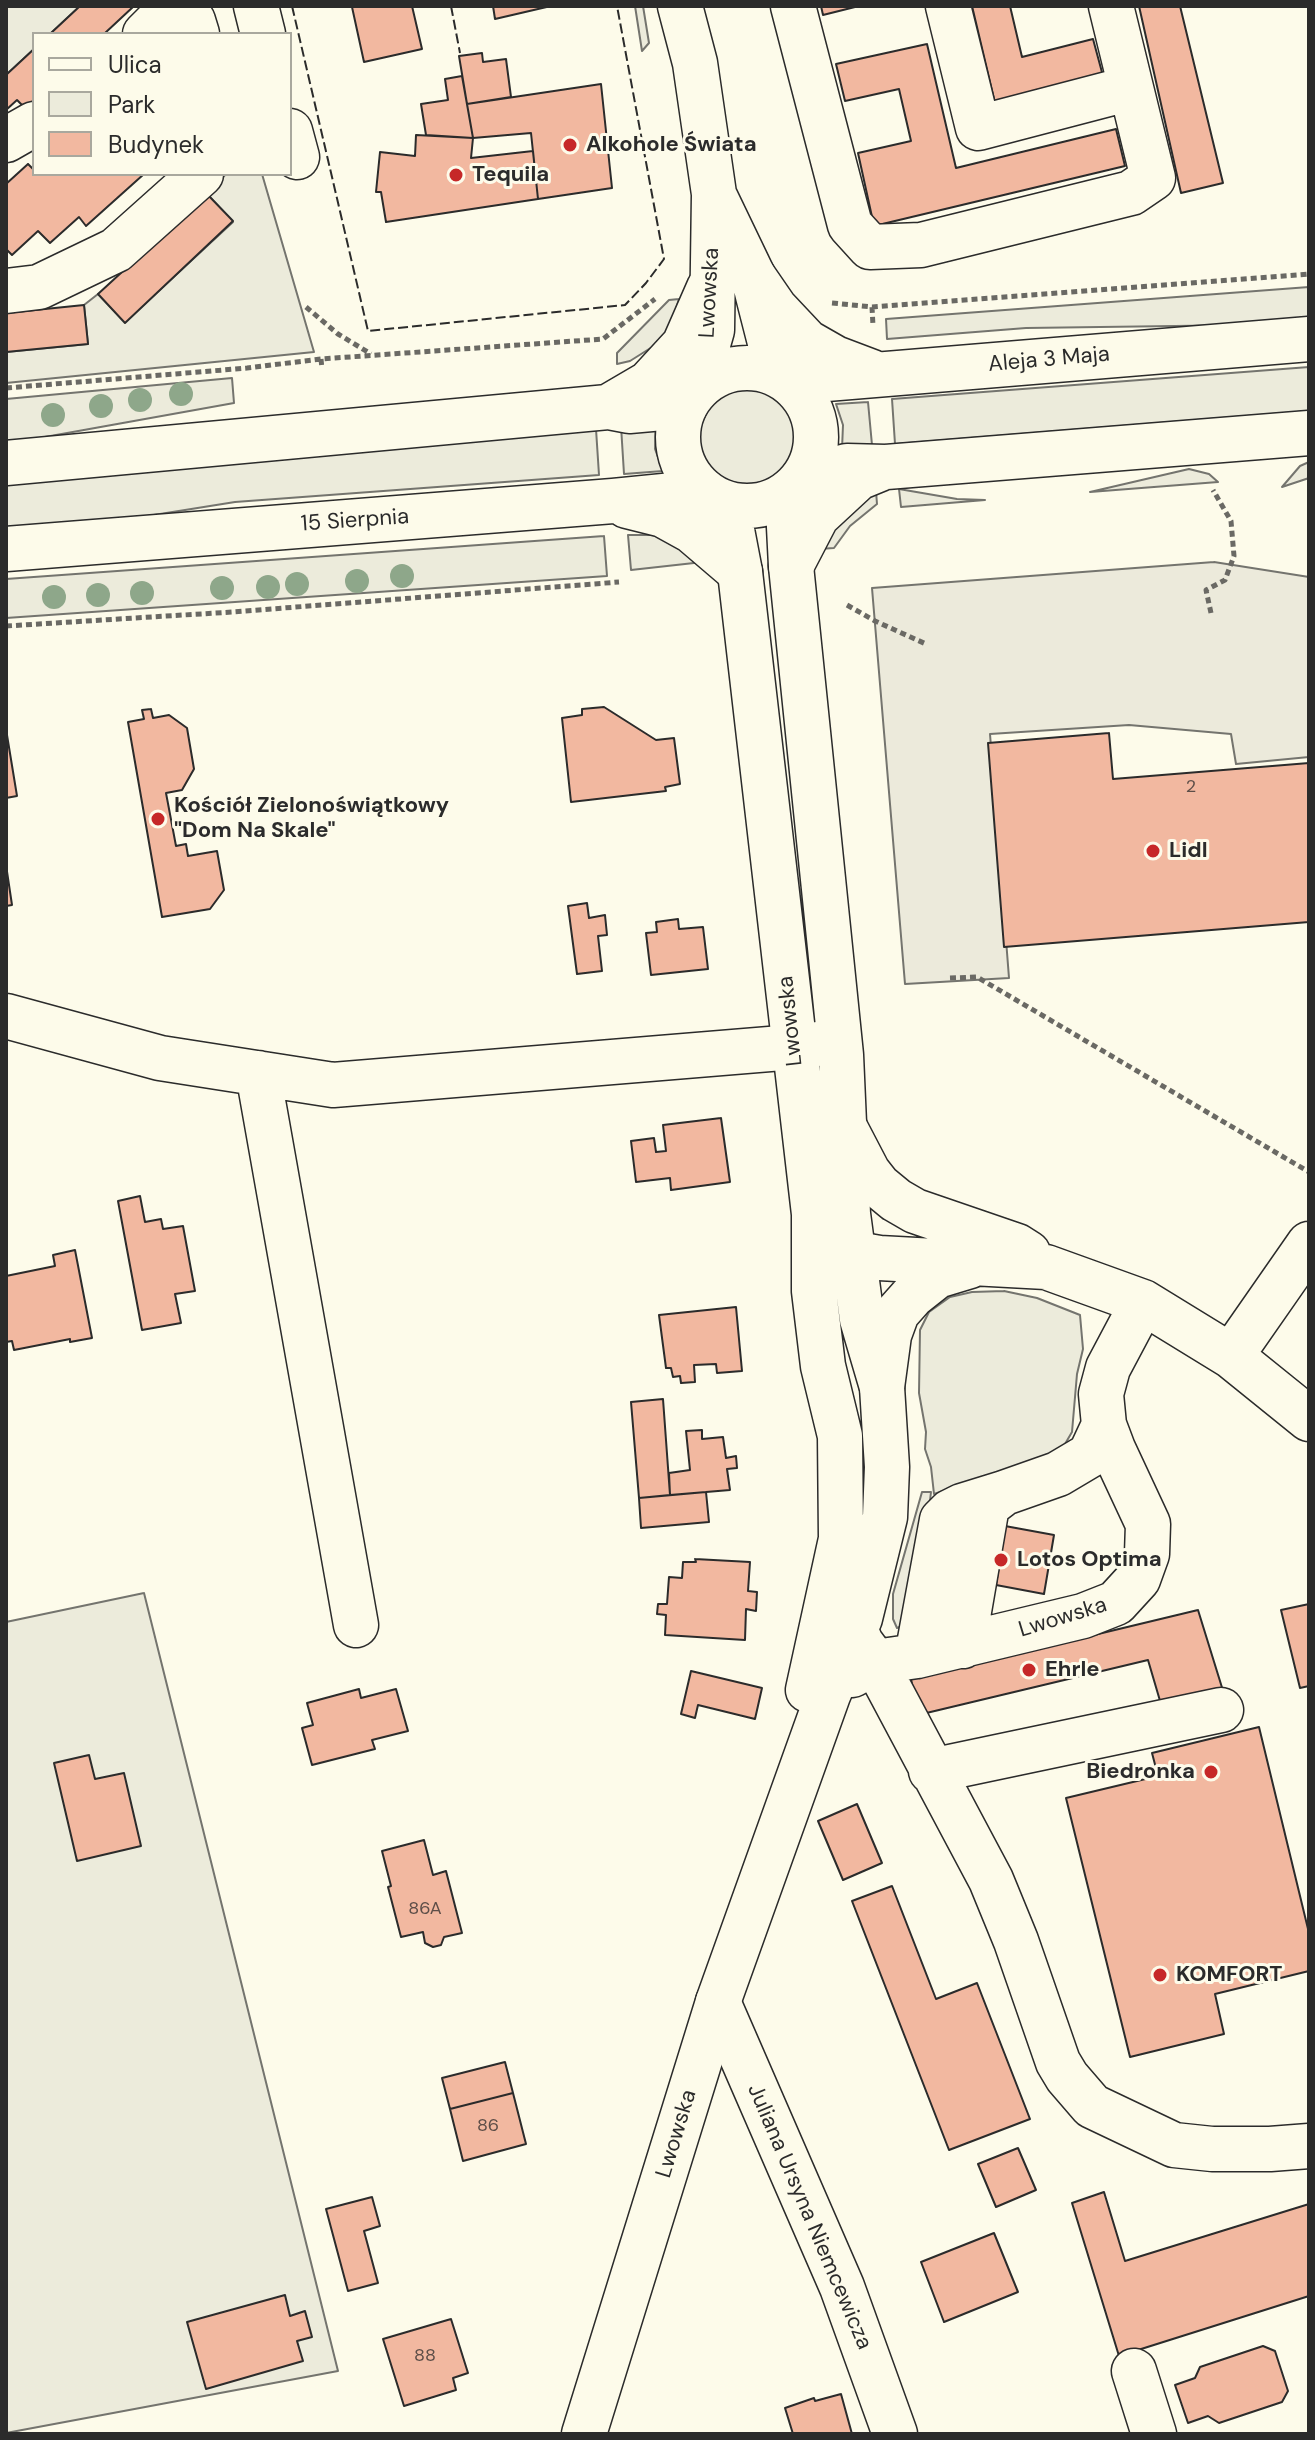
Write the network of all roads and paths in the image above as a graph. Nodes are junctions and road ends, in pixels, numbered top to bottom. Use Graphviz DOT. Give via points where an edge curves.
graph roads {
  1 [pos="256,6"];
  2 [pos="680,6"];
  3 [pos="793,6"];
  4 [pos="948,6"];
  5 [pos="1111,6"];
  6 [pos="147,32"];
  7 [pos="196,32"];
  8 [pos="262,32"];
  9 [pos="1131,88"];
  10 [pos="32,125"];
  11 [pos="6,140"];
  12 [pos="199,176"];
  13 [pos="714,194"];
  14 [pos="1309,274"];
  15 [pos="753,276"];
  16 [pos="711,284"];
  17 [pos="6,291"];
  18 [pos="822,297"];
  19 [pos="306,307"];
  20 [pos="872,307"];
  21 [pos="1309,339"];
  22 [pos="372,355"];
  23 [pos="876,356"];
  24 [pos="321,359"];
  25 [pos="322,369"];
  26 [pos="784,378"];
  27 [pos="6,388"];
  28 [pos="690,398"];
  29 [pos="608,407"];
  30 [pos="1309,433"];
  31 [pos="6,463"];
  32 [pos="886,467"];
  33 [pos="798,484"];
  34 [pos="1213,490"];
  35 [pos="715,498"];
  36 [pos="613,501"];
  37 [pos="6,549"];
  38 [pos="791,566"];
  39 [pos="740,572"];
  40 [pos="619,582"];
  41 [pos="847,605"];
  42 [pos="1211,613"];
  43 [pos="6,626"];
  44 [pos="926,644"];
  45 [pos="950,978"];
  46 [pos="6,1016"];
  47 [pos="840,1041"];
  48 [pos="794,1047"];
  49 [pos="258,1073"];
  50 [pos="843,1124"];
  51 [pos="1309,1172"];
  52 [pos="936,1218"];
  53 [pos="832,1232"];
  54 [pos="1309,1244"];
  55 [pos="987,1263"];
  56 [pos="1046,1267"];
  57 [pos="1143,1302"];
  58 [pos="1231,1356"];
  59 [pos="882,1387"];
  60 [pos="1309,1419"];
  61 [pos="1104,1425"];
  62 [pos="1004,1493"];
  63 [pos="841,1539"];
  64 [pos="356,1625"];
  65 [pos="865,1646"];
  66 [pos="963,1646"];
  67 [pos="917,1656"];
  68 [pos="1221,1710"];
  69 [pos="931,1771"];
  70 [pos="777,1837"];
  71 [pos="718,2002"];
  72 [pos="1309,2146"];
  73 [pos="1134,2371"];
  74 [pos="584,2434"];
  75 [pos="895,2434"];
  76 [pos="1154,2434"];
  1 -- 8 [label="street"];
  2 -- 13 [label="street, Lwowska" via="695,63"];
  3 -- 9 [label="street" via="850,225 870,247 921,245 1131,193 1153,178"];
  4 -- 9 [label="street" via="978,128"];
  5 -- 9 [label="street"];
  6 -- 7 [label="street" via="155,24 193,21"];
  10 -- 11 [label="street"];
  12 -- 17 [label="street" via="116,250 39,287"];
  13 -- 15 [label="street, Lwowska"];
  13 -- 16 [label="street, Lwowska"];
  14 -- 20 [label="path"];
  15 -- 23 [label="street" via="807,342 835,358"];
  15 -- 26 [label="street, Lwowska"];
  16 -- 22 [label="path" via="670,288 603,339"];
  16 -- 28 [label="street, Lwowska" via="712,330"];
  16 -- 29 [label="street" via="684,345 649,383"];
  18 -- 20 [label="path" via="835,305"];
  19 -- 22 [label="path"];
  20 -- 23 [label="path"];
  21 -- 23 [label="street, Aleja 3 Maja"];
  22 -- 24 [label="path"];
  23 -- 26 [label="street, Aleja 3 Maja"];
  24 -- 25 [label="path"];
  24 -- 27 [label="path"];
  26 -- 28 [label="street" via="764,369 734,369"];
  26 -- 33 [label="street" via="803,395 816,426 815,451"];
  28 -- 29 [label="street" via="629,411"];
  28 -- 35 [label="street" via="678,443 686,470"];
  29 -- 31 [label="street"];
  30 -- 32 [label="street"];
  32 -- 33 [label="street" via="847,466"];
  32 -- 38 [label="street" via="858,478 817,516"];
  33 -- 35 [label="street" via="783,497 751,507"];
  33 -- 38 [label="street, Lwowska" via="789,527"];
  34 -- 42 [label="path" via="1231,521 1234,556 1225,580 1206,590"];
  35 -- 36 [label="street, 15 Sierpnia"];
  35 -- 39 [label="street, Lwowska"];
  36 -- 37 [label="street, 15 Sierpnia"];
  36 -- 39 [label="street" via="663,515 692,531"];
  38 -- 47 [label="street, Lwowska"];
  39 -- 48 [label="street, Lwowska"];
  40 -- 43 [label="path"];
  41 -- 44 [label="path"];
  45 -- 51 [label="path" via="977,977"];
  46 -- 49 [label="street" via="160,1058"];
  47 -- 48 [label="street"];
  47 -- 50 [label="street, Lwowska"];
  48 -- 49 [label="street" via="333,1085"];
  48 -- 53 [label="street, Lwowska"];
  49 -- 64 [label="street"];
  50 -- 52 [label="street" via="879,1186 915,1211"];
  50 -- 53 [label="street, Lwowska"];
  52 -- 53 [label="street" via="894,1214"];
  52 -- 56 [label="street" via="1017,1246"];
  53 -- 55 [label="street" via="879,1258"];
  53 -- 59 [label="street, Lwowska"];
  53 -- 63 [label="street, Lwowska" via="814,1291 823,1366 840,1436"];
  54 -- 58 [label="street"];
  55 -- 56 [label="street"];
  55 -- 59 [label="street, Lwowska" via="937,1276 897,1313"];
  56 -- 57 [label="street"];
  57 -- 58 [label="street"];
  57 -- 61 [label="street, Lwowska" via="1108,1368 1101,1394"];
  58 -- 60 [label="street"];
  59 -- 65 [label="street, Lwowska" via="885,1517"];
  61 -- 62 [label="street" via="1090,1455 1073,1467"];
  61 -- 66 [label="street, Lwowska" via="1148,1524 1147,1554 1138,1579 1116,1603 1083,1616"];
  62 -- 66 [label="street" via="987,1506"];
  62 -- 67 [label="street" via="962,1506 942,1520"];
  63 -- 65 [label="street, Lwowska" via="844,1578"];
  63 -- 70 [label="street, Lwowska"];
  65 -- 67 [label="street, Lwowska"];
  65 -- 69 [label="street"];
  65 -- 70 [label="street, Lwowska" via="828,1695"];
  66 -- 67 [label="street, Lwowska"];
  68 -- 69 [label="street"];
  69 -- 72 [label="street" via="991,1880 1058,2062 1092,2106 1174,2145"];
  70 -- 71 [label="street, Lwowska"];
  71 -- 74 [label="street, Lwowska"];
  71 -- 75 [label="street, Juliana Ursyna Niemcewicza" via="842,2287"];
  73 -- 76 [label="street"];
}
